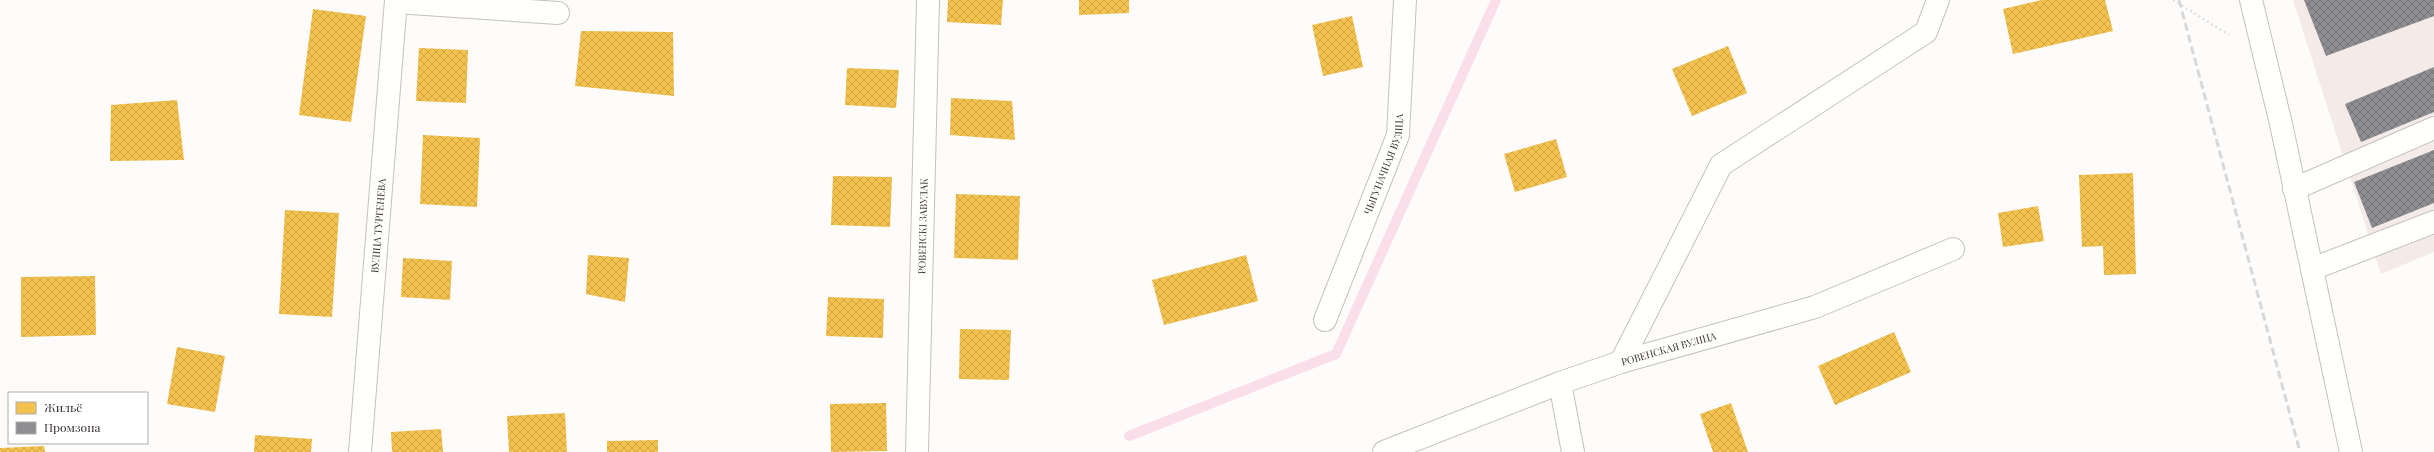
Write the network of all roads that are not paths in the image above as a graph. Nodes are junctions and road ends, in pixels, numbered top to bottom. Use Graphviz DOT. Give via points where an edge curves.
graph roads {
  1 [pos="928,0"];
  2 [pos="1405,0"];
  3 [pos="1938,0"];
  4 [pos="2251,0"];
  5 [pos="396,1"];
  6 [pos="558,13"];
  7 [pos="2434,128"];
  8 [pos="2294,189"];
  9 [pos="2434,222"];
  10 [pos="1953,249"];
  11 [pos="2312,269"];
  12 [pos="1325,320"];
  13 [pos="1621,362"];
  14 [pos="1560,383"];
  15 [pos="360,452"];
  16 [pos="917,452"];
  17 [pos="1384,452"];
  18 [pos="1573,452"];
  19 [pos="2351,452"];
  1 -- 16 [label="street, РОВЕНСКІ ЗАВУЛАК"];
  2 -- 12 [label="street, ЧЫГУНАЧНАЯ ВУЛІЦА" via="1398,135"];
  3 -- 13 [label="street" via="1926,32 1721,165"];
  4 -- 8 [label="street"];
  5 -- 6 [label="street"];
  5 -- 15 [label="street, ВУЛІЦА ТУРГЕНЕВА"];
  7 -- 8 [label="street"];
  8 -- 11 [label="street"];
  9 -- 11 [label="street"];
  10 -- 13 [label="street, РОВЕНСКАЯ ВУЛІЦА" via="1815,307"];
  11 -- 19 [label="street"];
  13 -- 14 [label="street, РОВЕНСКАЯ ВУЛІЦА"];
  14 -- 17 [label="street, РОВЕНСКАЯ ВУЛІЦА"];
  14 -- 18 [label="street"];
}
